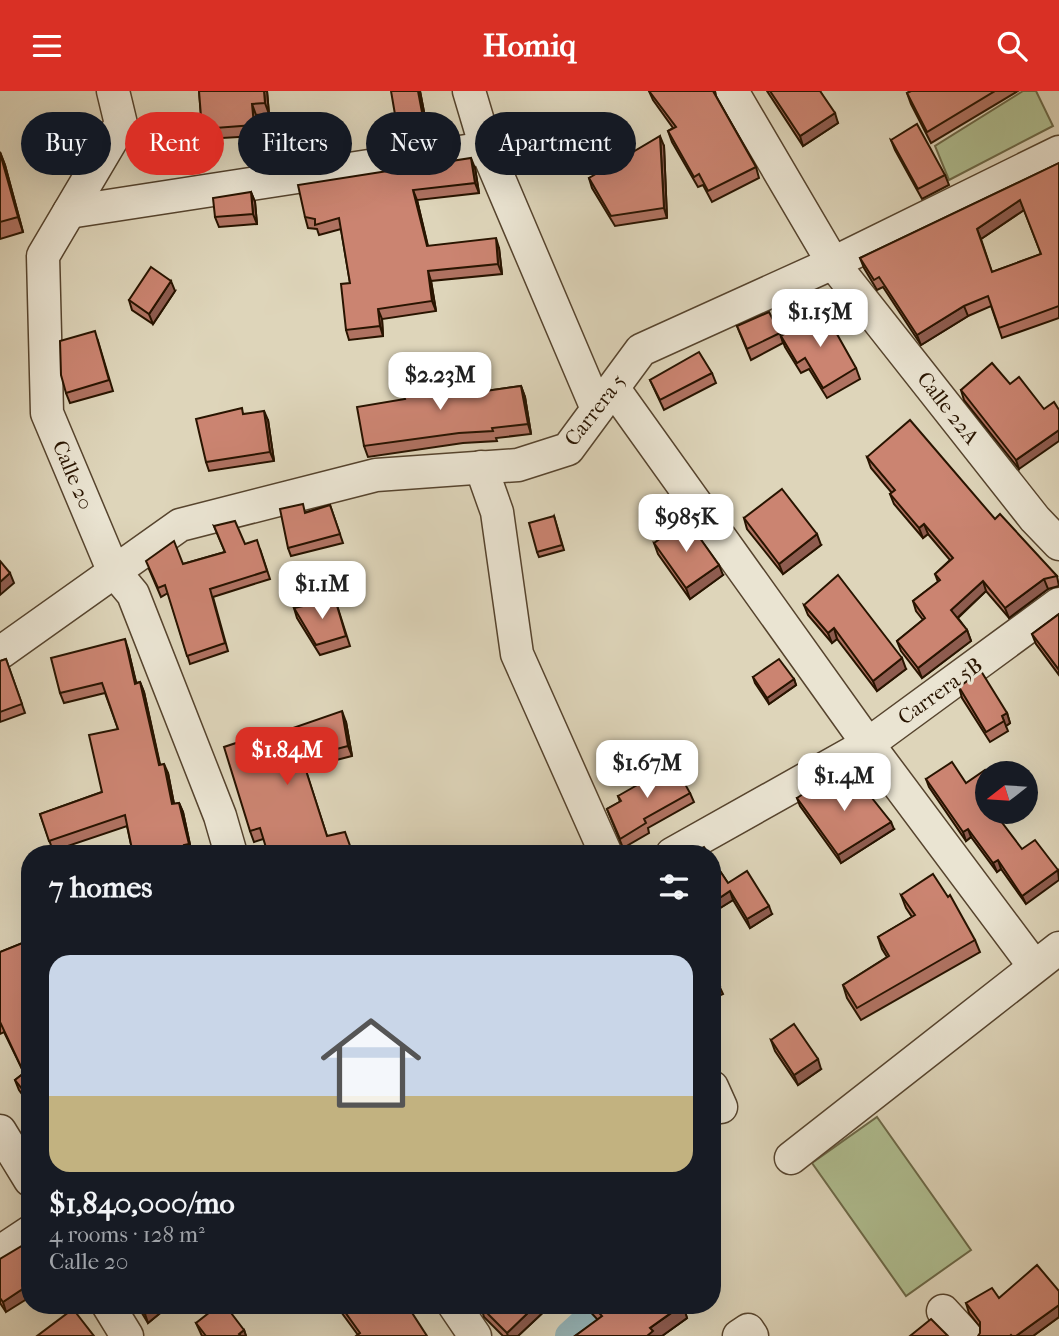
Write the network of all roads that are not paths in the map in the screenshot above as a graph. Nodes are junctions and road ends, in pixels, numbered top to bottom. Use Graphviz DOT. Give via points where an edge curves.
graph roads {
  1 [pos="113,91"];
  2 [pos="469,91"];
  3 [pos="732,91"];
  4 [pos="475,112"];
  5 [pos="475,151"];
  6 [pos="1059,152"];
  7 [pos="498,175"];
  8 [pos="69,212"];
  9 [pos="833,263"];
  10 [pos="605,399"];
  11 [pos="481,467"];
  12 [pos="1059,544"];
  13 [pos="113,570"];
  14 [pos="1059,604"];
  15 [pos="0,653"];
  16 [pos="868,744"];
  17 [pos="228,845"];
  18 [pos="603,845"];
  19 [pos="688,845"];
  20 [pos="1046,957"];
  21 [pos="0,1132"];
  22 [pos="791,1158"];
  23 [pos="21,1166"];
  24 [pos="21,1238"];
  25 [pos="0,1252"];
  26 [pos="943,1311"];
  27 [pos="114,1314"];
  28 [pos="460,1314"];
  29 [pos="127,1336"];
  30 [pos="475,1336"];
  31 [pos="739,1336"];
  32 [pos="752,1336"];
  33 [pos="966,1336"];
  1 -- 8 [label="street, Calle 20" via="121,124"];
  2 -- 4 [label="street"];
  3 -- 9 [label="street, Calle 22A"];
  5 -- 8 [label="street"];
  6 -- 9 [label="street, Carrera 5"];
  7 -- 10 [label="street"];
  8 -- 13 [label="street, Calle 20" via="43,256 47,413"];
  9 -- 10 [label="street, Carrera 5" via="641,350"];
  9 -- 12 [label="street, Calle 22A"];
  10 -- 11 [label="street, Carrera 5" via="568,449 518,465"];
  10 -- 16 [label="street"];
  11 -- 13 [label="street, Carrera 5" via="376,475 180,525"];
  11 -- 18 [label="street" via="498,512 517,653"];
  13 -- 15 [label="street, Carrera 5"];
  13 -- 17 [label="street, Calle 20" via="133,594"];
  14 -- 16 [label="street, Carrera 5B"];
  16 -- 19 [label="street, Carrera 5B"];
  16 -- 20 [label="street"];
  20 -- 22 [label="street"];
  21 -- 23 [label="street"];
  24 -- 25 [label="street"];
  26 -- 33 [label="street"];
  27 -- 29 [label="street"];
  28 -- 30 [label="street"];
  31 -- 32 [label="street" via="748,1330"];
}
